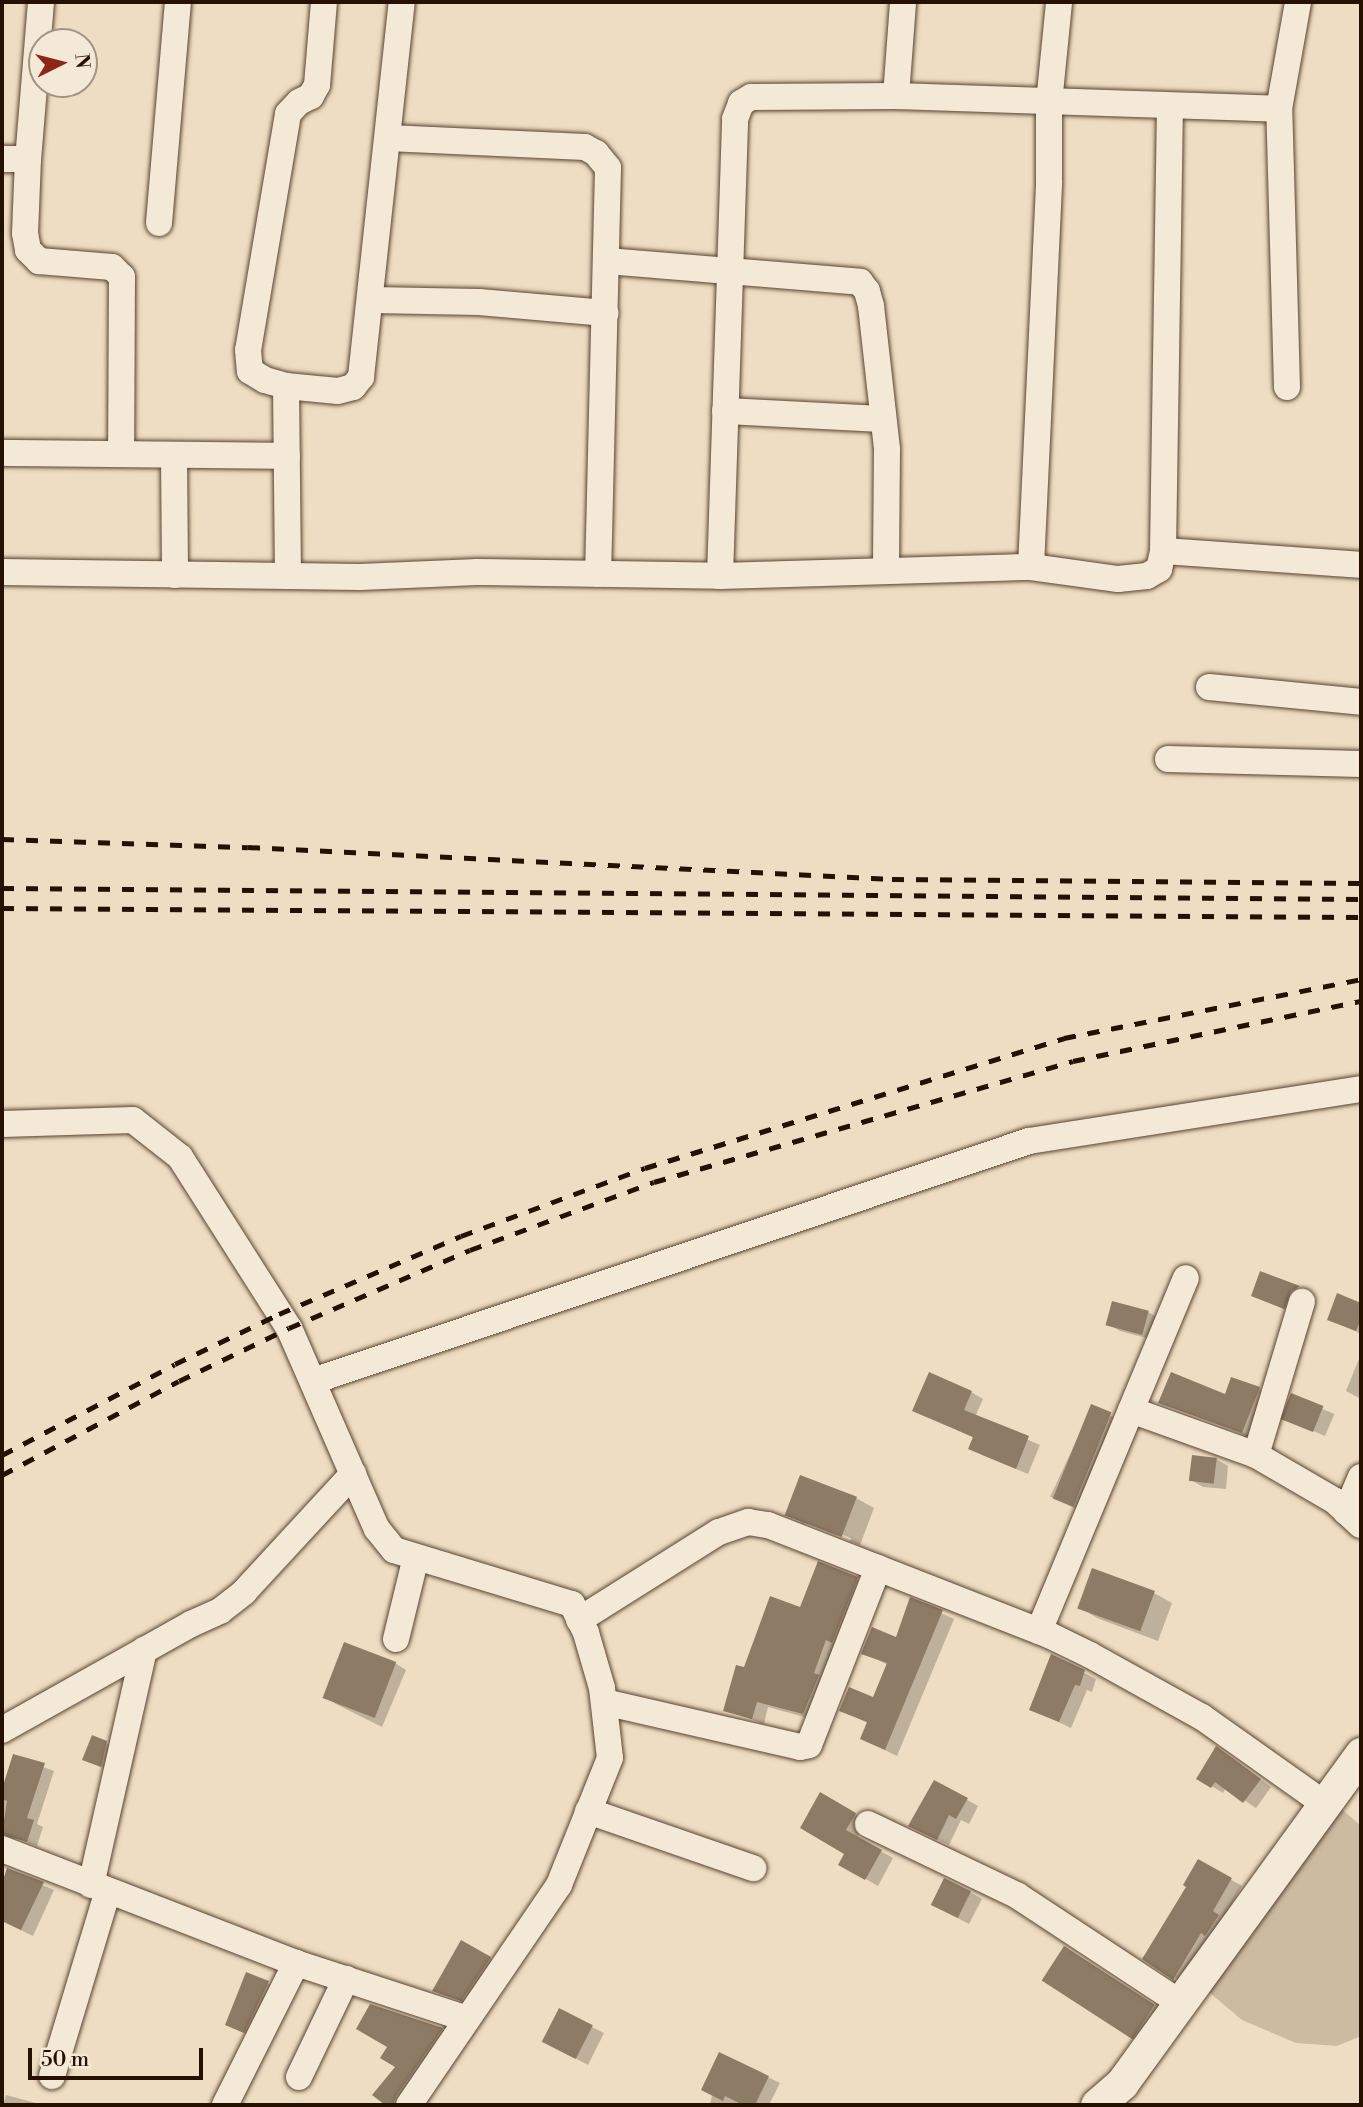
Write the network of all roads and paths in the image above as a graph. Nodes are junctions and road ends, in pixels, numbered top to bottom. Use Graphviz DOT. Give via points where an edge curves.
graph roads {
  1 [pos="40,2"];
  2 [pos="178,2"];
  3 [pos="324,2"];
  4 [pos="401,2"];
  5 [pos="903,2"];
  6 [pos="1059,2"];
  7 [pos="1298,2"];
  8 [pos="897,96"];
  9 [pos="1049,103"];
  10 [pos="1170,107"];
  11 [pos="1279,109"];
  12 [pos="388,138"];
  13 [pos="15,159"];
  14 [pos="159,223"];
  15 [pos="607,261"];
  16 [pos="729,272"];
  17 [pos="372,300"];
  18 [pos="606,313"];
  19 [pos="286,386"];
  20 [pos="1287,387"];
  21 [pos="725,411"];
  22 [pos="883,419"];
  23 [pos="2,453"];
  24 [pos="121,454"];
  25 [pos="174,455"];
  26 [pos="287,456"];
  27 [pos="1163,551"];
  28 [pos="1361,565"];
  29 [pos="1031,567"];
  30 [pos="886,571"];
  31 [pos="2,572"];
  32 [pos="598,574"];
  33 [pos="175,575"];
  34 [pos="288,576"];
  35 [pos="720,576"];
  36 [pos="1209,687"];
  37 [pos="1361,702"];
  38 [pos="1168,759"];
  39 [pos="1361,764"];
  40 [pos="1361,1089"];
  41 [pos="2,1124"];
  42 [pos="1186,1278"];
  43 [pos="1302,1302"];
  44 [pos="313,1381"];
  45 [pos="1131,1410"];
  46 [pos="1256,1455"];
  47 [pos="353,1474"];
  48 [pos="1361,1477"];
  49 [pos="1354,1518"];
  50 [pos="416,1557"];
  51 [pos="878,1568"];
  52 [pos="579,1619"];
  53 [pos="1039,1631"];
  54 [pos="396,1639"];
  55 [pos="144,1650"];
  56 [pos="604,1702"];
  57 [pos="2,1730"];
  58 [pos="1360,1758"];
  59 [pos="1325,1804"];
  60 [pos="588,1811"];
  61 [pos="868,1824"];
  62 [pos="2,1849"];
  63 [pos="753,1868"];
  64 [pos="99,1888"];
  65 [pos="296,1963"];
  66 [pos="346,1979"];
  67 [pos="1180,2003"];
  68 [pos="467,2019"];
  69 [pos="52,2076"];
  70 [pos="299,2077"];
  71 [pos="225,2105"];
  72 [pos="409,2105"];
  73 [pos="1097,2105"];
  1 -- 13 [label="street"];
  2 -- 14 [label="street"];
  3 -- 19 [label="street" via="317,85 312,96 288,114 248,351 250,372"];
  4 -- 12 [label="street"];
  5 -- 8 [label="street"];
  6 -- 9 [label="street"];
  7 -- 11 [label="street"];
  8 -- 9 [label="street"];
  8 -- 16 [label="street" via="751,97 741,103 735,119"];
  9 -- 10 [label="street"];
  9 -- 29 [label="street"];
  10 -- 11 [label="street"];
  10 -- 27 [label="street"];
  11 -- 20 [label="street"];
  12 -- 15 [label="street" via="585,147 596,153 608,168"];
  12 -- 17 [label="street"];
  13 -- 24 [label="street" via="28,250 39,261 112,267 122,277"];
  15 -- 16 [label="street"];
  15 -- 18 [label="street"];
  16 -- 21 [label="street"];
  16 -- 22 [label="street" via="860,282 871,306"];
  17 -- 18 [label="street" via="479,302"];
  17 -- 19 [label="street" via="361,377 353,387 338,391"];
  18 -- 32 [label="street"];
  19 -- 26 [label="street"];
  21 -- 22 [label="street"];
  21 -- 35 [label="street"];
  22 -- 30 [label="street" via="888,471"];
  23 -- 24 [label="street"];
  24 -- 25 [label="street"];
  25 -- 26 [label="street"];
  25 -- 33 [label="street"];
  26 -- 34 [label="street"];
  27 -- 28 [label="street"];
  27 -- 29 [label="street" via="1159,569 1147,576 1118,579"];
  29 -- 30 [label="street"];
  30 -- 35 [label="street"];
  31 -- 33 [label="street"];
  32 -- 34 [label="street"];
  32 -- 35 [label="street"];
  33 -- 34 [label="street"];
  36 -- 37 [label="street"];
  38 -- 39 [label="street"];
  40 -- 44 [label="street" via="1029,1141"];
  41 -- 44 [label="street" via="133,1120 180,1157 289,1328"];
  42 -- 45 [label="street"];
  43 -- 46 [label="street"];
  44 -- 47 [label="street"];
  45 -- 46 [label="street"];
  45 -- 53 [label="street"];
  46 -- 49 [label="street" via="1335,1501"];
  47 -- 50 [label="street" via="377,1529 394,1550"];
  47 -- 55 [label="street" via="244,1592 219,1611"];
  48 -- 49 [label="street"];
  50 -- 52 [label="street" via="572,1604"];
  50 -- 54 [label="street"];
  51 -- 52 [label="street" via="768,1525 748,1522 719,1532"];
  51 -- 53 [label="street"];
  51 -- 56 [label="street" via="809,1745 800,1747"];
  52 -- 56 [label="street"];
  53 -- 59 [label="street" via="1202,1717"];
  55 -- 57 [label="street"];
  55 -- 64 [label="street"];
  56 -- 60 [label="street" via="610,1758"];
  58 -- 59 [label="street"];
  59 -- 67 [label="street"];
  60 -- 63 [label="street"];
  60 -- 68 [label="street" via="559,1885"];
  61 -- 67 [label="street" via="1018,1896"];
  62 -- 64 [label="street"];
  64 -- 65 [label="street"];
  64 -- 69 [label="street"];
  65 -- 66 [label="street"];
  65 -- 71 [label="street"];
  66 -- 68 [label="street"];
  66 -- 70 [label="street"];
  67 -- 73 [label="street" via="1122,2082"];
  68 -- 72 [label="street"];
}
